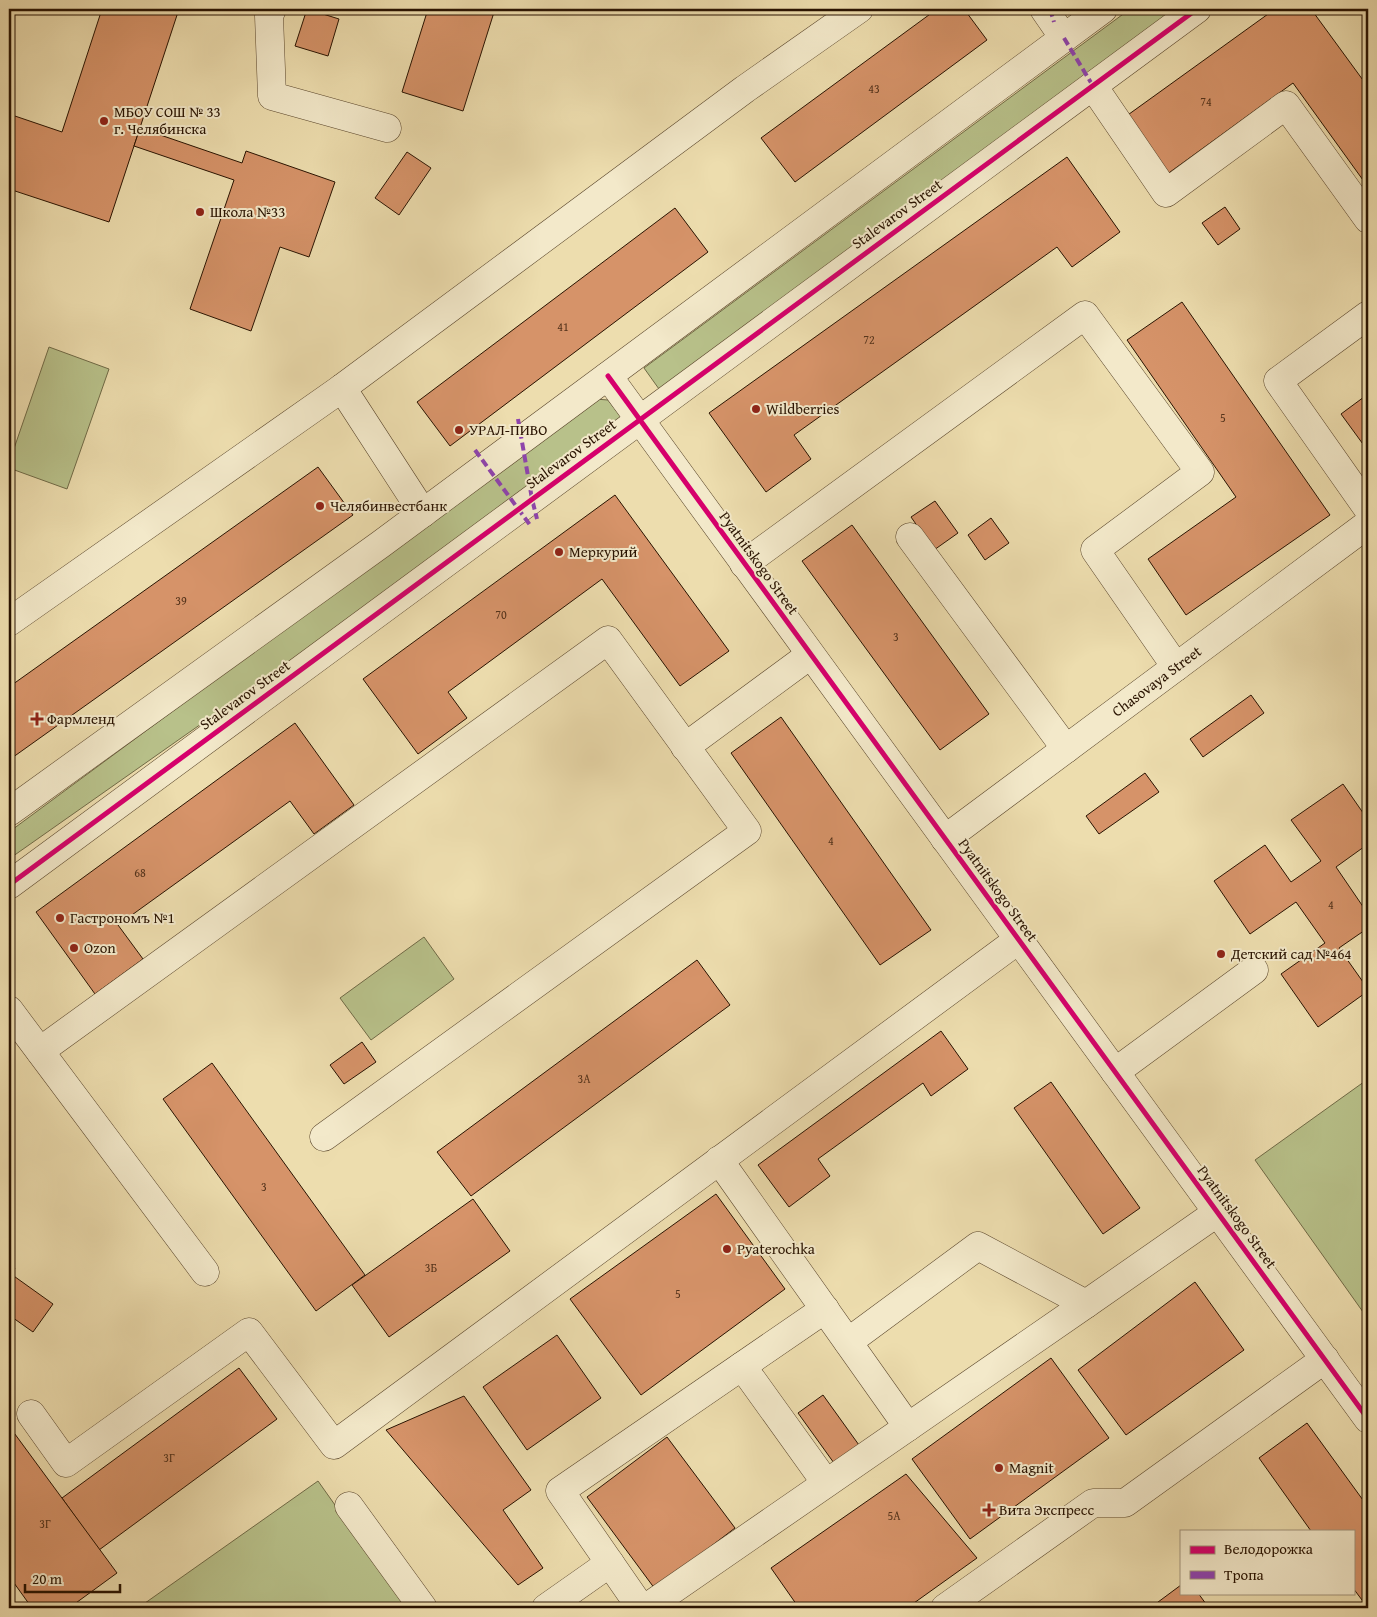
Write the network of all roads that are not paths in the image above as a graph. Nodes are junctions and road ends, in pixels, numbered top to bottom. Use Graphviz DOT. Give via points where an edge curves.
graph roads {
  1 [pos="272,9"];
  2 [pos="859,9"];
  3 [pos="1044,9"];
  4 [pos="1103,9"];
  5 [pos="1197,9"];
  6 [pos="1064,38"];
  7 [pos="1092,86"];
  8 [pos="387,128"];
  9 [pos="1368,219"];
  10 [pos="1368,315"];
  11 [pos="608,376"];
  12 [pos="342,388"];
  13 [pos="639,420"];
  14 [pos="1368,508"];
  15 [pos="423,513"];
  16 [pos="1368,524"];
  17 [pos="910,537"];
  18 [pos="744,564"];
  19 [pos="9,622"];
  20 [pos="810,655"];
  21 [pos="1176,667"];
  22 [pos="685,747"];
  23 [pos="1066,749"];
  24 [pos="9,812"];
  25 [pos="945,839"];
  26 [pos="9,885"];
  27 [pos="1018,940"];
  28 [pos="1254,970"];
  29 [pos="9,1010"];
  30 [pos="40,1052"];
  31 [pos="1115,1072"];
  32 [pos="324,1137"];
  33 [pos="719,1160"];
  34 [pos="1218,1212"];
  35 [pos="205,1272"];
  36 [pos="1086,1304"];
  37 [pos="825,1309"];
  38 [pos="848,1342"];
  39 [pos="1325,1359"];
  40 [pos="742,1366"];
  41 [pos="31,1414"];
  42 [pos="1368,1419"];
  43 [pos="908,1427"];
  44 [pos="826,1483"];
  45 [pos="349,1506"];
  46 [pos="610,1563"];
  47 [pos="423,1608"];
  48 [pos="546,1608"];
  49 [pos="642,1608"];
  50 [pos="646,1608"];
  51 [pos="945,1608"];
  1 -- 8 [label="street" via="269,16 272,96"];
  2 -- 12 [label="street"];
  3 -- 6 [label="street"];
  4 -- 6 [label="street"];
  5 -- 7 [label="street, Stalevarov Street"];
  6 -- 11 [label="street"];
  7 -- 9 [label="street" via="1166,193 1286,105"];
  7 -- 13 [label="street, Stalevarov Street"];
  10 -- 14 [label="street" via="1278,381"];
  11 -- 13 [label="street, Pyatnitskogo Street"];
  11 -- 15 [label="street"];
  12 -- 15 [label="street"];
  12 -- 19 [label="street"];
  13 -- 18 [label="street, Pyatnitskogo Street"];
  13 -- 26 [label="street, Stalevarov Street"];
  15 -- 24 [label="street"];
  16 -- 21 [label="street, Chasovaya Street"];
  17 -- 23 [label="street"];
  18 -- 20 [label="street, Pyatnitskogo Street"];
  18 -- 21 [label="street" via="1085,315 1200,472 1094,550"];
  20 -- 22 [label="street"];
  20 -- 25 [label="street, Pyatnitskogo Street"];
  21 -- 23 [label="street, Chasovaya Street"];
  22 -- 30 [label="street" via="608,640"];
  22 -- 32 [label="street" via="747,831"];
  23 -- 25 [label="street, Chasovaya Street"];
  25 -- 27 [label="street, Pyatnitskogo Street"];
  27 -- 31 [label="street, Pyatnitskogo Street"];
  27 -- 33 [label="street"];
  28 -- 31 [label="street"];
  29 -- 30 [label="street"];
  30 -- 35 [label="street"];
  31 -- 34 [label="street, Pyatnitskogo Street"];
  33 -- 37 [label="street"];
  33 -- 41 [label="street" via="334,1446 249,1332 66,1463"];
  34 -- 36 [label="street"];
  34 -- 39 [label="street, Pyatnitskogo Street"];
  36 -- 38 [label="street" via="978,1246"];
  36 -- 43 [label="street"];
  37 -- 38 [label="street"];
  37 -- 40 [label="street"];
  38 -- 43 [label="street"];
  39 -- 42 [label="street, Pyatnitskogo Street"];
  39 -- 51 [label="street" via="1125,1503 1093,1503"];
  40 -- 44 [label="street"];
  40 -- 46 [label="street" via="560,1491"];
  43 -- 44 [label="street"];
  44 -- 50 [label="street"];
  45 -- 47 [label="street"];
  46 -- 48 [label="street"];
  46 -- 49 [label="street"];
}
